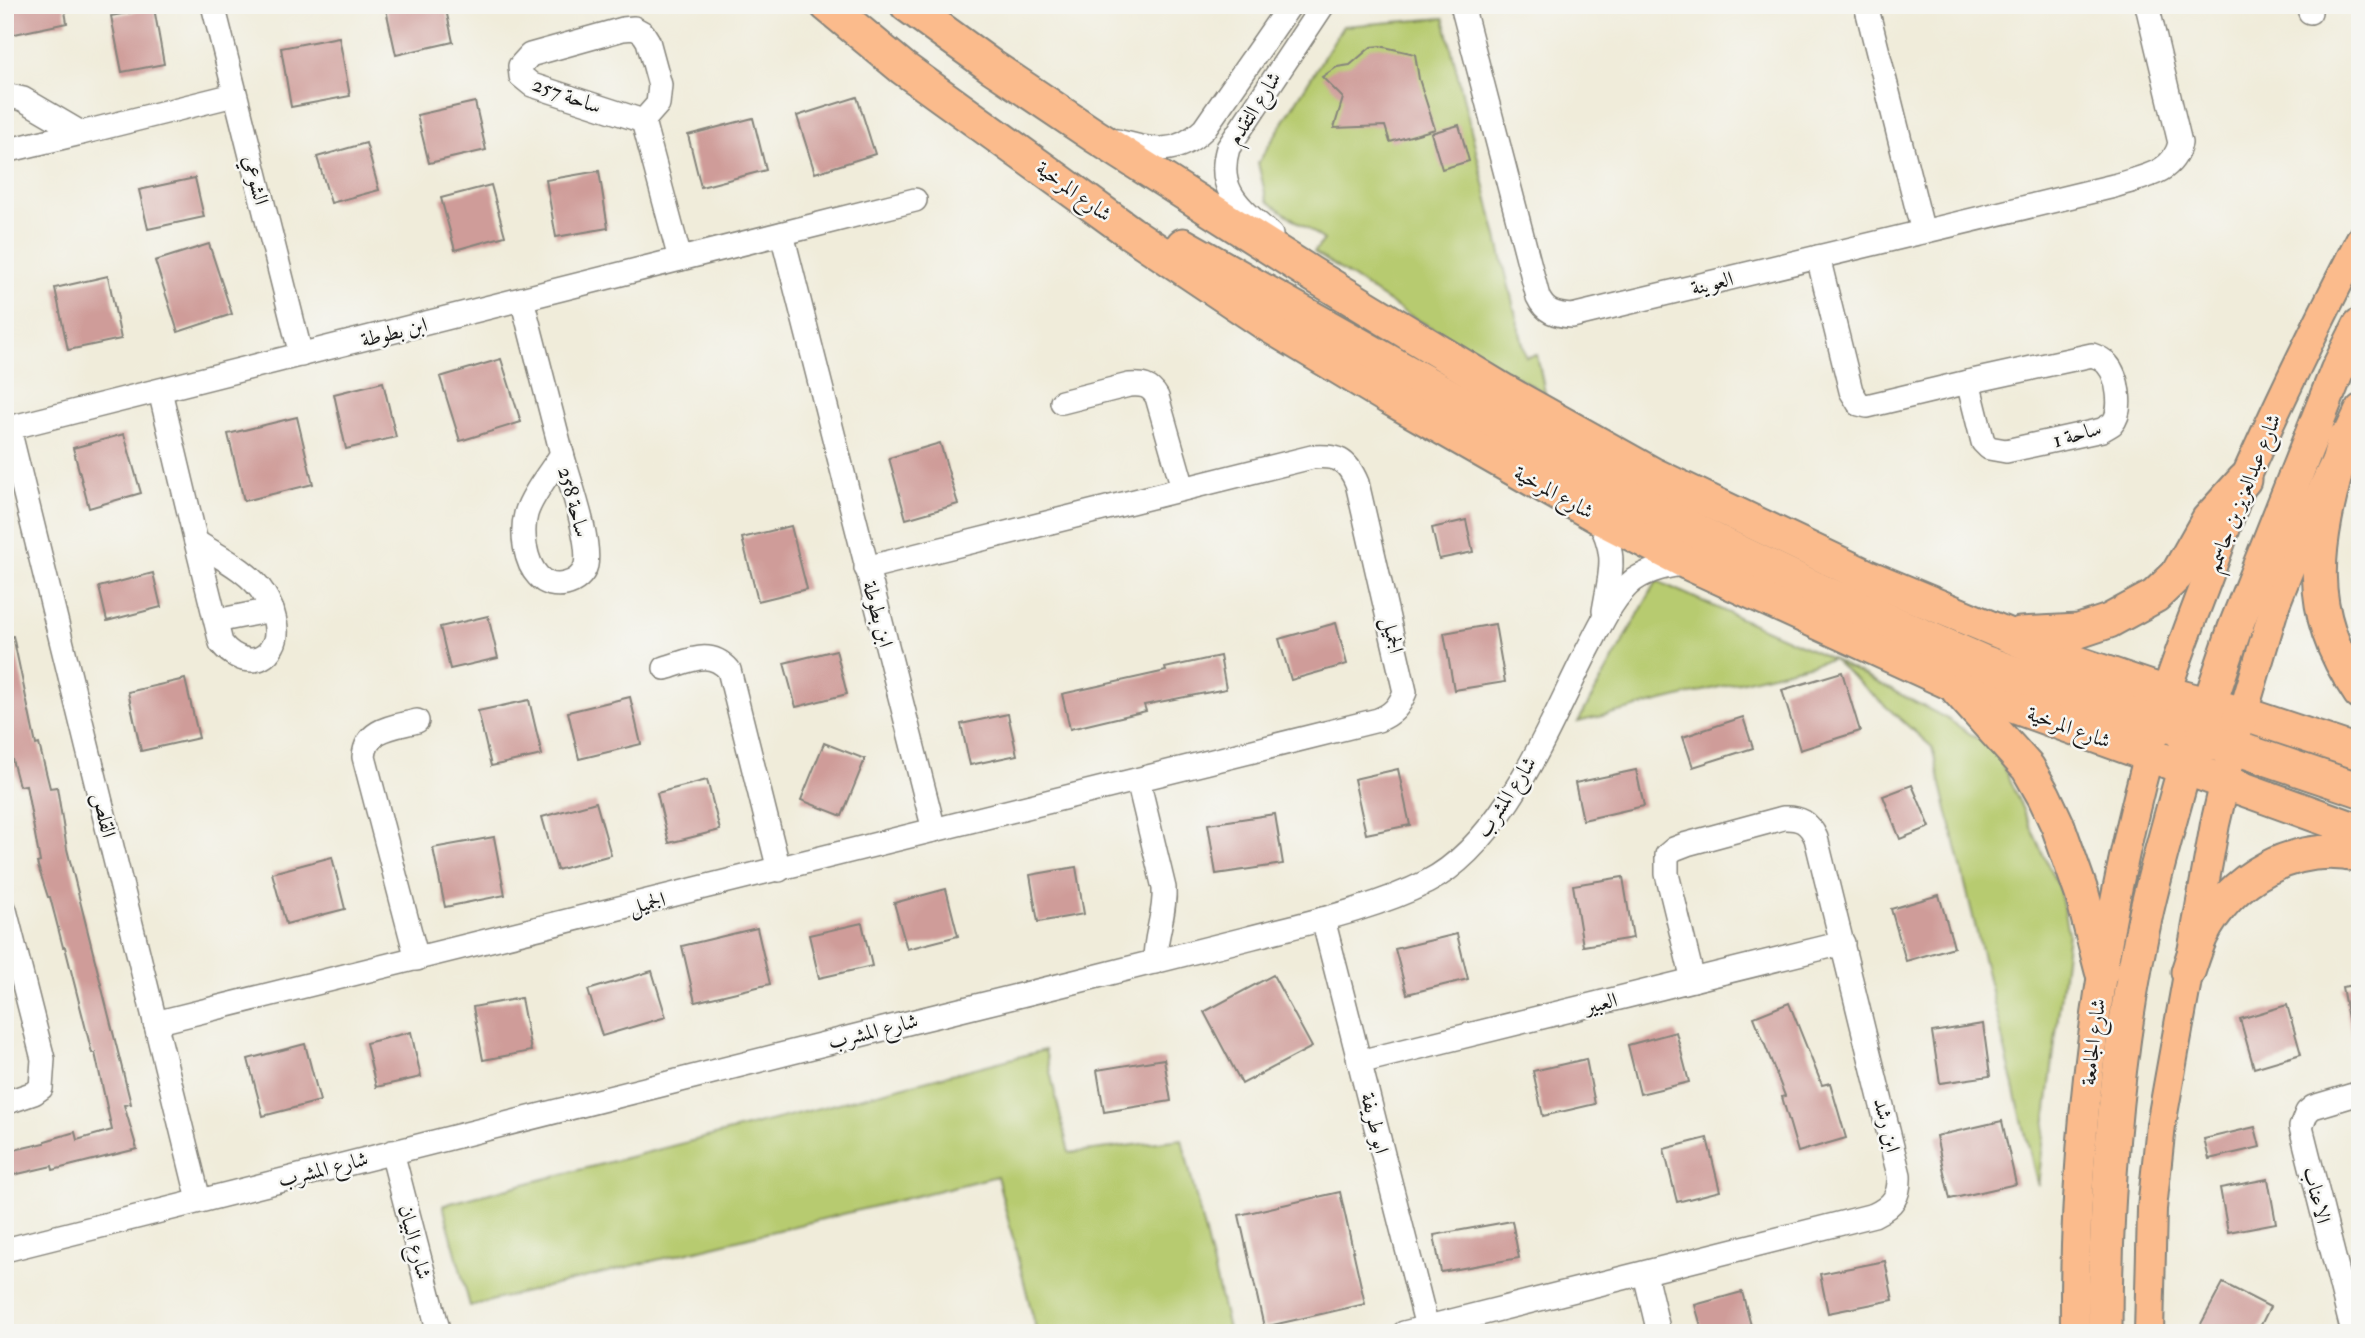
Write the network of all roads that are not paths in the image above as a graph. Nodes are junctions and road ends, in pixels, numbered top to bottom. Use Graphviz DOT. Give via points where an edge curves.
graph roads {
  1 [pos="213,5"];
  2 [pos="827,5"];
  3 [pos="907,5"];
  4 [pos="1290,5"];
  5 [pos="1323,5"];
  6 [pos="1462,5"];
  7 [pos="1866,5"];
  8 [pos="2147,5"];
  9 [pos="5,95"];
  10 [pos="234,95"];
  11 [pos="643,121"];
  12 [pos="82,133"];
  13 [pos="1096,136"];
  14 [pos="5,151"];
  15 [pos="915,200"];
  16 [pos="1923,232"];
  17 [pos="1131,233"];
  18 [pos="782,234"];
  19 [pos="2360,240"];
  20 [pos="1818,257"];
  21 [pos="680,259"];
  22 [pos="1310,272"];
  23 [pos="522,299"];
  24 [pos="2360,325"];
  25 [pos="302,355"];
  26 [pos="1968,382"];
  27 [pos="160,391"];
  28 [pos="1062,402"];
  29 [pos="2360,408"];
  30 [pos="7,429"];
  31 [pos="2344,439"];
  32 [pos="562,454"];
  33 [pos="2244,480"];
  34 [pos="1183,488"];
  35 [pos="1597,516"];
  36 [pos="196,542"];
  37 [pos="1688,563"];
  38 [pos="866,568"];
  39 [pos="272,610"];
  40 [pos="216,621"];
  41 [pos="1603,621"];
  42 [pos="2006,634"];
  43 [pos="665,667"];
  44 [pos="1955,685"];
  45 [pos="2360,693"];
  46 [pos="2243,714"];
  47 [pos="417,721"];
  48 [pos="2192,731"];
  49 [pos="2360,753"];
  50 [pos="2150,757"];
  51 [pos="1138,780"];
  52 [pos="2225,784"];
  53 [pos="2360,790"];
  54 [pos="934,831"];
  55 [pos="2360,831"];
  56 [pos="2360,856"];
  57 [pos="779,870"];
  58 [pos="5,910"];
  59 [pos="1323,919"];
  60 [pos="1843,943"];
  61 [pos="417,959"];
  62 [pos="1156,962"];
  63 [pos="2102,971"];
  64 [pos="2188,972"];
  65 [pos="1693,980"];
  66 [pos="155,1023"];
  67 [pos="1359,1062"];
  68 [pos="2360,1093"];
  69 [pos="5,1103"];
  70 [pos="392,1152"];
  71 [pos="199,1200"];
  72 [pos="5,1250"];
  73 [pos="1644,1274"];
  74 [pos="1427,1327"];
  75 [pos="439,1333"];
  76 [pos="1404,1333"];
  77 [pos="1659,1333"];
  78 [pos="2075,1333"];
  79 [pos="2105,1333"];
  80 [pos="2149,1333"];
  81 [pos="2353,1333"];
  1 -- 10 [label="street, الشوعي"];
  2 -- 17 [label="highway, شارع المرخية" via="904,68"];
  3 -- 13 [label="highway, شارع المرخية"];
  4 -- 13 [label="street, شارع التقدم" via="1193,139 1163,150"];
  5 -- 22 [label="street, شارع التقدم" via="1228,148 1224,171 1233,199"];
  6 -- 20 [label="street, العوينة" via="1531,276 1542,306 1550,312 1572,316"];
  7 -- 16 [label="street"];
  8 -- 16 [label="street, العوينة" via="2180,143 2172,163 2114,186"];
  9 -- 12 [label="street" via="23,99"];
  10 -- 12 [label="street"];
  10 -- 25 [label="street, الشوعي"];
  11 -- 11 [label="street, ساحة 257" via="533,85 521,76 520,66 540,51 634,28 648,41 660,85 658,104"];
  11 -- 21 [label="street"];
  12 -- 14 [label="street"];
  13 -- 22 [label="highway, شارع المرخية"];
  15 -- 18 [label="street, ابن بطوطة"];
  16 -- 20 [label="street, العوينة"];
  17 -- 35 [label="highway, شارع المرخية" via="1388,397"];
  17 -- 48 [label="highway" via="1188,247 1614,489 1777,570 1981,661"];
  18 -- 21 [label="street, ابن بطوطة"];
  18 -- 38 [label="street, ابن بطوطة"];
  19 -- 33 [label="main road, شارع عبدالعزيز بن جاسمم"];
  20 -- 26 [label="street, ساحة 1" via="1851,391 1859,404 1867,406"];
  21 -- 23 [label="street, ابن بطوطة"];
  22 -- 42 [label="highway, شارع المرخية" via="1504,391 1652,474 1866,576"];
  23 -- 25 [label="street, ابن بطوطة"];
  23 -- 32 [label="street, ساحة 258"];
  24 -- 48 [label="highway"];
  25 -- 27 [label="street, ابن بطوطة"];
  26 -- 26 [label="street, ساحة 1" via="2092,355 2103,360 2114,376 2117,413 2112,424 2102,430 1996,450 1983,442"];
  27 -- 30 [label="street, ابن بطوطة"];
  27 -- 36 [label="street"];
  28 -- 34 [label="street" via="1146,385 1157,397"];
  29 -- 31 [label="main road"];
  30 -- 66 [label="street, القلص"];
  31 -- 45 [label="highway" via="2323,524 2319,569 2323,614 2338,657"];
  31 -- 46 [label="main road" via="2280,591"];
  32 -- 32 [label="street, ساحة 258" via="587,551 586,566 572,583 549,583 538,577 530,564 523,527 527,511"];
  33 -- 42 [label="highway" via="2208,520 2177,575 2155,596 2080,631"];
  33 -- 48 [label="main road, شارع عبدالعزيز بن جاسمم"];
  34 -- 38 [label="street, الجميل"];
  34 -- 51 [label="street, الجميل" via="1312,457 1329,456 1352,470 1405,692 1392,715 1378,720"];
  35 -- 37 [label="highway, شارع المرخية"];
  35 -- 41 [label="street, شارع المشرب" via="1612,551"];
  36 -- 39 [label="street" via="252,579"];
  36 -- 40 [label="street"];
  37 -- 41 [label="street, شارع المشرب" via="1639,576 1622,590"];
  37 -- 44 [label="highway, شارع المرخية"];
  38 -- 54 [label="street, ابن بطوطة"];
  39 -- 40 [label="street"];
  39 -- 40 [label="street" via="274,644 255,660 230,654 221,643"];
  41 -- 59 [label="street, شارع المشرب" via="1516,789 1475,846 1428,882"];
  42 -- 48 [label="highway, شارع المرخية" via="2065,659"];
  43 -- 57 [label="street" via="708,656 729,670"];
  44 -- 50 [label="highway, شارع المرخية"];
  44 -- 63 [label="highway" via="2028,768 2044,796 2082,894"];
  46 -- 48 [label="highway, شارع المرخية"];
  46 -- 49 [label="highway, شارع المرخية"];
  47 -- 61 [label="street" via="379,731 367,742 364,757"];
  48 -- 50 [label="highway, شارع المرخية"];
  48 -- 52 [label="highway, شارع المرخية"];
  48 -- 53 [label="highway"];
  48 -- 79 [label="highway" via="2147,910 2122,1060 2109,1212"];
  50 -- 63 [label="main road, شارع الجامعة" via="2118,882"];
  51 -- 54 [label="street, الجميل"];
  51 -- 62 [label="street" via="1164,888"];
  52 -- 55 [label="highway, شارع المرخية"];
  52 -- 64 [label="main road"];
  54 -- 57 [label="street, الجميل"];
  56 -- 64 [label="highway" via="2314,853 2259,871 2222,905 2201,936"];
  57 -- 61 [label="street, الجميل"];
  58 -- 69 [label="street" via="43,1059 43,1079 34,1093"];
  59 -- 62 [label="street, شارع المشرب"];
  59 -- 67 [label="street, ابو طريفة"];
  60 -- 65 [label="street, العبير"];
  60 -- 65 [label="street, ابن رشد" via="1812,828 1796,818 1783,818 1687,844 1667,855 1667,874"];
  60 -- 73 [label="street, ابن رشد" via="1899,1175 1896,1199 1874,1215"];
  61 -- 66 [label="street, الجميل"];
  62 -- 70 [label="street, شارع المشرب"];
  63 -- 78 [label="main road, شارع الجامعة" via="2085,1108 2074,1271"];
  64 -- 80 [label="main road" via="2161,1125 2152,1209"];
  65 -- 67 [label="street, العبير"];
  66 -- 71 [label="street, القلص"];
  67 -- 74 [label="street, ابو طريفة"];
  68 -- 81 [label="street, الاعناب" via="2313,1107 2301,1126"];
  70 -- 71 [label="street, شارع المشرب"];
  70 -- 75 [label="street, شارع البيان"];
  71 -- 72 [label="street, شارع المشرب"];
  73 -- 74 [label="street, ابن رشد"];
  73 -- 77 [label="street"];
  74 -- 76 [label="street, ابن رشد"];
}
